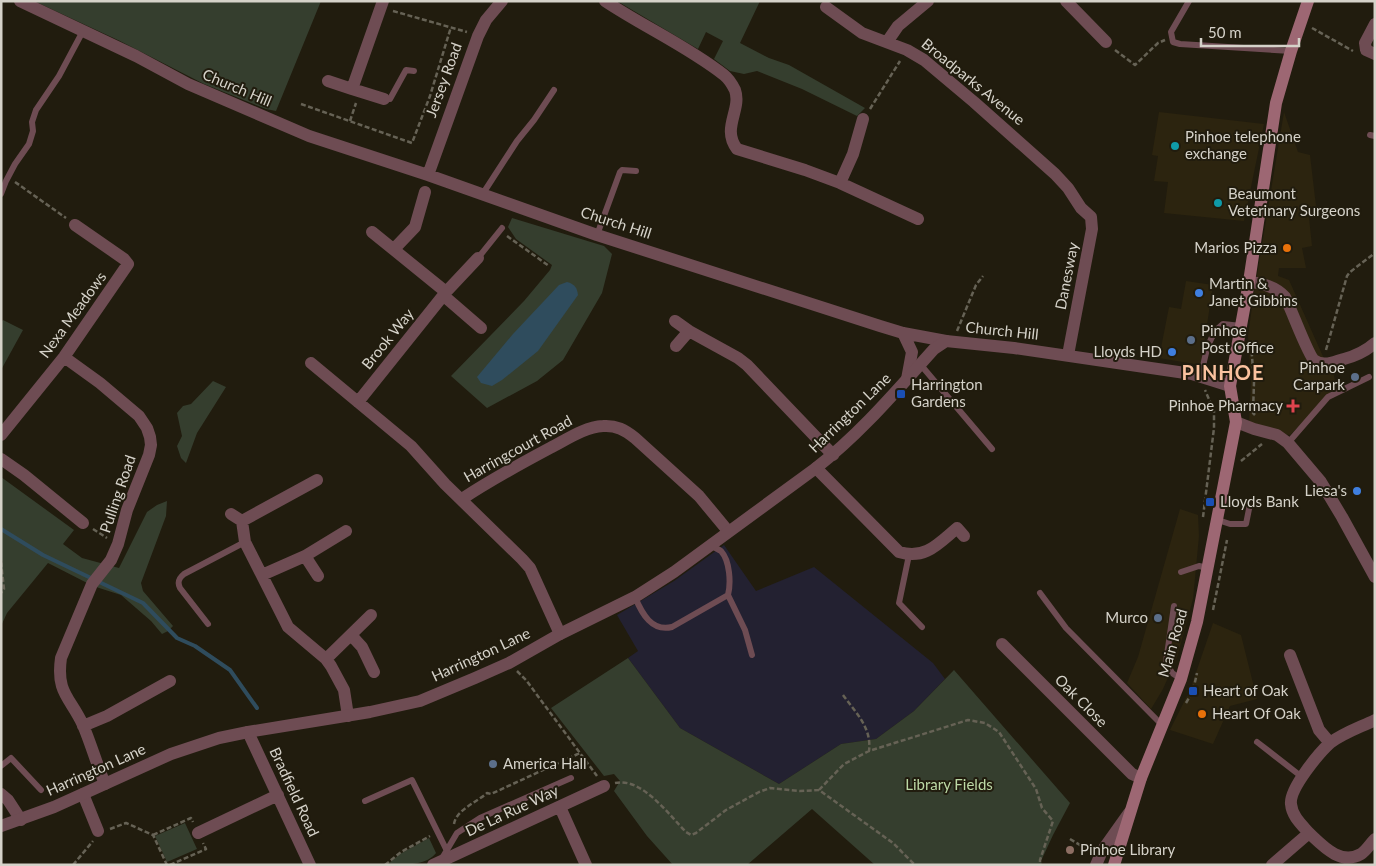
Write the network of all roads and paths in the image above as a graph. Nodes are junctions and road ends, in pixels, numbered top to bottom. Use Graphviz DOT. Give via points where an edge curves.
graph roads {
  1 [pos="20,1"];
  2 [pos="502,1"];
  3 [pos="605,1"];
  4 [pos="928,1"];
  5 [pos="1066,1"];
  6 [pos="1189,1"];
  7 [pos="1308,1"];
  8 [pos="384,5"];
  9 [pos="826,7"];
  10 [pos="1375,24"];
  11 [pos="1307,25"];
  12 [pos="458,30"];
  13 [pos="83,31"];
  14 [pos="1171,38"];
  15 [pos="887,42"];
  16 [pos="1106,42"];
  17 [pos="907,50"];
  18 [pos="1291,51"];
  19 [pos="1370,52"];
  20 [pos="414,71"];
  21 [pos="328,82"];
  22 [pos="352,89"];
  23 [pos="554,90"];
  24 [pos="384,99"];
  25 [pos="863,119"];
  26 [pos="350,121"];
  27 [pos="636,171"];
  28 [pos="428,175"];
  29 [pos="8,177"];
  30 [pos="840,183"];
  31 [pos="425,192"];
  32 [pos="1,194"];
  33 [pos="482,195"];
  34 [pos="1081,208"];
  35 [pos="918,219"];
  36 [pos="75,225"];
  37 [pos="501,230"];
  38 [pos="372,232"];
  39 [pos="597,235"];
  40 [pos="394,249"];
  41 [pos="1375,253"];
  42 [pos="478,258"];
  43 [pos="549,266"];
  44 [pos="983,276"];
  45 [pos="1249,282"];
  46 [pos="445,294"];
  47 [pos="674,320"];
  48 [pos="1241,326"];
  49 [pos="481,328"];
  50 [pos="689,331"];
  51 [pos="903,333"];
  52 [pos="1251,339"];
  53 [pos="950,341"];
  54 [pos="1375,343"];
  55 [pos="676,346"];
  56 [pos="1068,355"];
  57 [pos="64,357"];
  58 [pos="311,363"];
  59 [pos="920,364"];
  60 [pos="1322,364"];
  61 [pos="1201,376"];
  62 [pos="1368,377"];
  63 [pos="907,379"];
  64 [pos="1230,386"];
  65 [pos="358,402"];
  66 [pos="1236,422"];
  67 [pos="1264,431"];
  68 [pos="1,435"];
  69 [pos="1288,443"];
  70 [pos="992,449"];
  71 [pos="834,454"];
  72 [pos="1,459"];
  73 [pos="816,468"];
  74 [pos="317,480"];
  75 [pos="462,499"];
  76 [pos="1250,504"];
  77 [pos="1218,520"];
  78 [pos="83,523"];
  79 [pos="346,531"];
  80 [pos="728,531"];
  81 [pos="964,536"];
  82 [pos="245,542"];
  83 [pos="118,544"];
  84 [pos="710,545"];
  85 [pos="909,555"];
  86 [pos="305,556"];
  87 [pos="1,562"];
  88 [pos="1209,568"];
  89 [pos="1181,572"];
  90 [pos="262,575"];
  91 [pos="318,576"];
  92 [pos="1375,577"];
  93 [pos="1,593"];
  94 [pos="1040,593"];
  95 [pos="728,595"];
  96 [pos="635,597"];
  97 [pos="1174,606"];
  98 [pos="371,615"];
  99 [pos="208,624"];
  100 [pos="922,627"];
  101 [pos="560,634"];
  102 [pos="350,635"];
  103 [pos="1002,644"];
  104 [pos="752,655"];
  105 [pos="1290,656"];
  106 [pos="326,659"];
  107 [pos="509,662"];
  108 [pos="374,672"];
  109 [pos="1181,679"];
  110 [pos="170,681"];
  111 [pos="843,695"];
  112 [pos="348,716"];
  113 [pos="1375,720"];
  114 [pos="83,726"];
  115 [pos="1163,726"];
  116 [pos="248,732"];
  117 [pos="1257,742"];
  118 [pos="1330,744"];
  119 [pos="869,751"];
  120 [pos="580,753"];
  121 [pos="1,766"];
  122 [pos="1302,777"];
  123 [pos="571,778"];
  124 [pos="1141,778"];
  125 [pos="104,784"];
  126 [pos="604,786"];
  127 [pos="41,790"];
  128 [pos="492,790"];
  129 [pos="819,790"];
  130 [pos="487,793"];
  131 [pos="1,794"];
  132 [pos="83,794"];
  133 [pos="278,795"];
  134 [pos="365,801"];
  135 [pos="560,808"];
  136 [pos="1132,809"];
  137 [pos="21,820"];
  138 [pos="1,826"];
  139 [pos="438,832"];
  140 [pos="99,833"];
  141 [pos="198,833"];
  142 [pos="1309,833"];
  143 [pos="153,835"];
  144 [pos="453,838"];
  145 [pos="1070,839"];
  146 [pos="1375,839"];
  147 [pos="445,859"];
  148 [pos="1098,860"];
  149 [pos="73,865"];
  150 [pos="167,865"];
  151 [pos="170,865"];
  152 [pos="310,865"];
  153 [pos="385,865"];
  154 [pos="586,865"];
  155 [pos="915,865"];
  156 [pos="1040,865"];
  157 [pos="1114,865"];
  158 [pos="1272,865"];
  1 -- 13 [label="street, Church Hill"];
  2 -- 28 [label="street, Jersey Road" via="478,36"];
  3 -- 30 [label="street" via="683,48 731,82 736,92 730,138 737,149"];
  4 -- 15 [label="street" via="898,26"];
  5 -- 16 [label="street"];
  6 -- 14 [label="lane" via="1171,32"];
  7 -- 18 [label="main road"];
  8 -- 12 [label="path"];
  8 -- 22 [label="street"];
  9 -- 15 [label="street, Broadparks Avenue" via="862,33"];
  10 -- 19 [label="street" via="1365,43"];
  11 -- 19 [label="path" via="1363,57"];
  13 -- 28 [label="street, Church Hill" via="256,114 309,136"];
  13 -- 29 [label="lane" via="36,110 29,144"];
  14 -- 16 [label="path" via="1158,43 1135,65"];
  14 -- 18 [label="lane" via="1180,44"];
  15 -- 17 [label="street, Broadparks Avenue"];
  17 -- 25 [label="path"];
  17 -- 34 [label="street, Broadparks Avenue" via="924,60 1030,151 1061,180"];
  18 -- 45 [label="main road" via="1276,103"];
  20 -- 24 [label="lane" via="406,70 390,98"];
  21 -- 22 [label="street"];
  22 -- 24 [label="street"];
  22 -- 26 [label="path" via="356,100"];
  23 -- 33 [label="lane"];
  25 -- 30 [label="street"];
  27 -- 39 [label="lane" via="620,172"];
  28 -- 33 [label="street, Church Hill"];
  29 -- 32 [label="lane"];
  29 -- 36 [label="path"];
  30 -- 35 [label="street"];
  31 -- 40 [label="street" via="415,227"];
  33 -- 39 [label="street, Church Hill"];
  34 -- 56 [label="street, Danesway" via="1091,217 1092,229"];
  36 -- 57 [label="street, Nexa Meadows" via="128,264"];
  37 -- 42 [label="lane, Brook Way"];
  37 -- 43 [label="path"];
  38 -- 40 [label="street"];
  39 -- 51 [label="street, Church Hill"];
  40 -- 46 [label="street"];
  41 -- 60 [label="path" via="1347,276"];
  42 -- 46 [label="street, Brook Way"];
  44 -- 53 [label="path"];
  45 -- 48 [label="main road"];
  45 -- 60 [label="street" via="1270,287 1285,297 1310,355"];
  46 -- 49 [label="street"];
  46 -- 65 [label="street, Brook Way"];
  47 -- 50 [label="street"];
  48 -- 61 [label="lane" via="1222,324 1214,330"];
  48 -- 64 [label="main road"];
  50 -- 55 [label="street"];
  50 -- 71 [label="street" via="747,365"];
  51 -- 53 [label="street, Church Hill"];
  51 -- 63 [label="street, Harrington Lane" via="912,352"];
  52 -- 67 [label="path" via="1253,413 1267,421"];
  53 -- 56 [label="street, Church Hill"];
  53 -- 59 [label="street, Harrington Lane" via="934,349"];
  54 -- 60 [label="street" via="1354,356"];
  56 -- 61 [label="street, Church Hill"];
  57 -- 68 [label="street, Nexa Meadows"];
  57 -- 83 [label="street, Pulling Road" via="139,416 150,437 149,455"];
  58 -- 65 [label="street, Harringcourt Road"];
  59 -- 63 [label="street, Harrington Lane"];
  59 -- 70 [label="lane"];
  61 -- 64 [label="street, Church Hill"];
  62 -- 69 [label="lane" via="1328,397"];
  63 -- 71 [label="street, Harrington Lane"];
  64 -- 66 [label="main road, Main Road"];
  65 -- 75 [label="street, Harringcourt Road" via="411,446"];
  66 -- 67 [label="street"];
  66 -- 77 [label="main road, Main Road"];
  67 -- 69 [label="street"];
  69 -- 92 [label="street" via="1321,482"];
  71 -- 73 [label="street, Harrington Lane"];
  72 -- 78 [label="street"];
  73 -- 80 [label="street, Harrington Lane"];
  73 -- 85 [label="street" via="896,551"];
  74 -- 82 [label="street" via="237,518"];
  75 -- 80 [label="street, Harringcourt Road" via="571,437 592,427 610,426 625,430 635,438 699,496"];
  75 -- 101 [label="street, Harringcourt Road" via="530,568"];
  76 -- 77 [label="lane" via="1246,524"];
  77 -- 88 [label="main road, Main Road"];
  78 -- 83 [label="path"];
  79 -- 86 [label="street"];
  80 -- 84 [label="street, Harrington Lane"];
  81 -- 85 [label="street" via="957,528 926,552"];
  82 -- 90 [label="street"];
  82 -- 99 [label="lane" via="179,578 180,588"];
  83 -- 114 [label="street, Pulling Road" via="111,560 92,584 61,658 62,690"];
  84 -- 95 [label="lane" via="725,559 730,588"];
  84 -- 96 [label="street, Harrington Lane"];
  85 -- 100 [label="lane" via="899,604"];
  86 -- 90 [label="street"];
  86 -- 91 [label="street"];
  87 -- 93 [label="path" via="4,588"];
  88 -- 89 [label="lane" via="1199,566"];
  88 -- 109 [label="main road, Main Road"];
  90 -- 106 [label="street" via="288,627"];
  94 -- 115 [label="lane" via="1066,628"];
  95 -- 96 [label="lane" via="665,629 652,624"];
  95 -- 104 [label="lane" via="745,630"];
  96 -- 101 [label="street, Harrington Lane"];
  97 -- 109 [label="lane" via="1166,662 1172,673"];
  98 -- 102 [label="street"];
  101 -- 107 [label="street, Harrington Lane"];
  102 -- 106 [label="street"];
  102 -- 108 [label="street" via="362,647"];
  103 -- 124 [label="street, Oak Close" via="1132,774"];
  105 -- 118 [label="street" via="1319,730"];
  106 -- 112 [label="street" via="344,690"];
  107 -- 112 [label="street, Harrington Lane" via="420,701"];
  107 -- 120 [label="path"];
  109 -- 115 [label="main road, Main Road"];
  110 -- 114 [label="street"];
  111 -- 119 [label="path" via="869,732"];
  112 -- 116 [label="street, Harrington Lane"];
  113 -- 118 [label="street"];
  114 -- 125 [label="street"];
  115 -- 124 [label="main road, Main Road"];
  116 -- 125 [label="street, Harrington Lane" via="171,754"];
  116 -- 133 [label="street, Bradfield Road"];
  117 -- 122 [label="lane"];
  118 -- 122 [label="street"];
  119 -- 129 [label="path" via="844,764"];
  119 -- 156 [label="path" via="968,720 985,723 999,732 1036,789 1042,808 1053,821"];
  120 -- 126 [label="path"];
  120 -- 130 [label="path"];
  121 -- 127 [label="lane" via="11,758"];
  122 -- 142 [label="street" via="1292,792 1290,802 1296,818"];
  123 -- 144 [label="lane" via="480,818"];
  124 -- 136 [label="main road, Main Road"];
  125 -- 132 [label="street, Harrington Lane"];
  126 -- 129 [label="path" via="619,782 656,799 690,835 726,810 764,790"];
  126 -- 135 [label="street, De La Rue Way"];
  128 -- 130 [label="path"];
  129 -- 155 [label="path" via="893,843"];
  130 -- 144 [label="path" via="455,820"];
  131 -- 137 [label="street"];
  132 -- 137 [label="street, Harrington Lane"];
  132 -- 140 [label="street"];
  133 -- 141 [label="street"];
  133 -- 152 [label="street, Bradfield Road"];
  134 -- 139 [label="lane" via="412,780"];
  135 -- 147 [label="street, De La Rue Way"];
  135 -- 154 [label="street"];
  136 -- 148 [label="street"];
  136 -- 157 [label="main road, Main Road"];
  137 -- 138 [label="street, Harrington Lane"];
  139 -- 147 [label="lane"];
  139 -- 153 [label="path" via="401,852"];
  140 -- 143 [label="path" via="123,823"];
  140 -- 149 [label="path"];
  141 -- 143 [label="path" via="191,818"];
  141 -- 151 [label="path" via="206,849"];
  142 -- 146 [label="street" via="1329,853 1344,858 1361,854"];
  142 -- 158 [label="street"];
  143 -- 150 [label="path"];
  144 -- 147 [label="lane"];
  145 -- 148 [label="path"];
}
